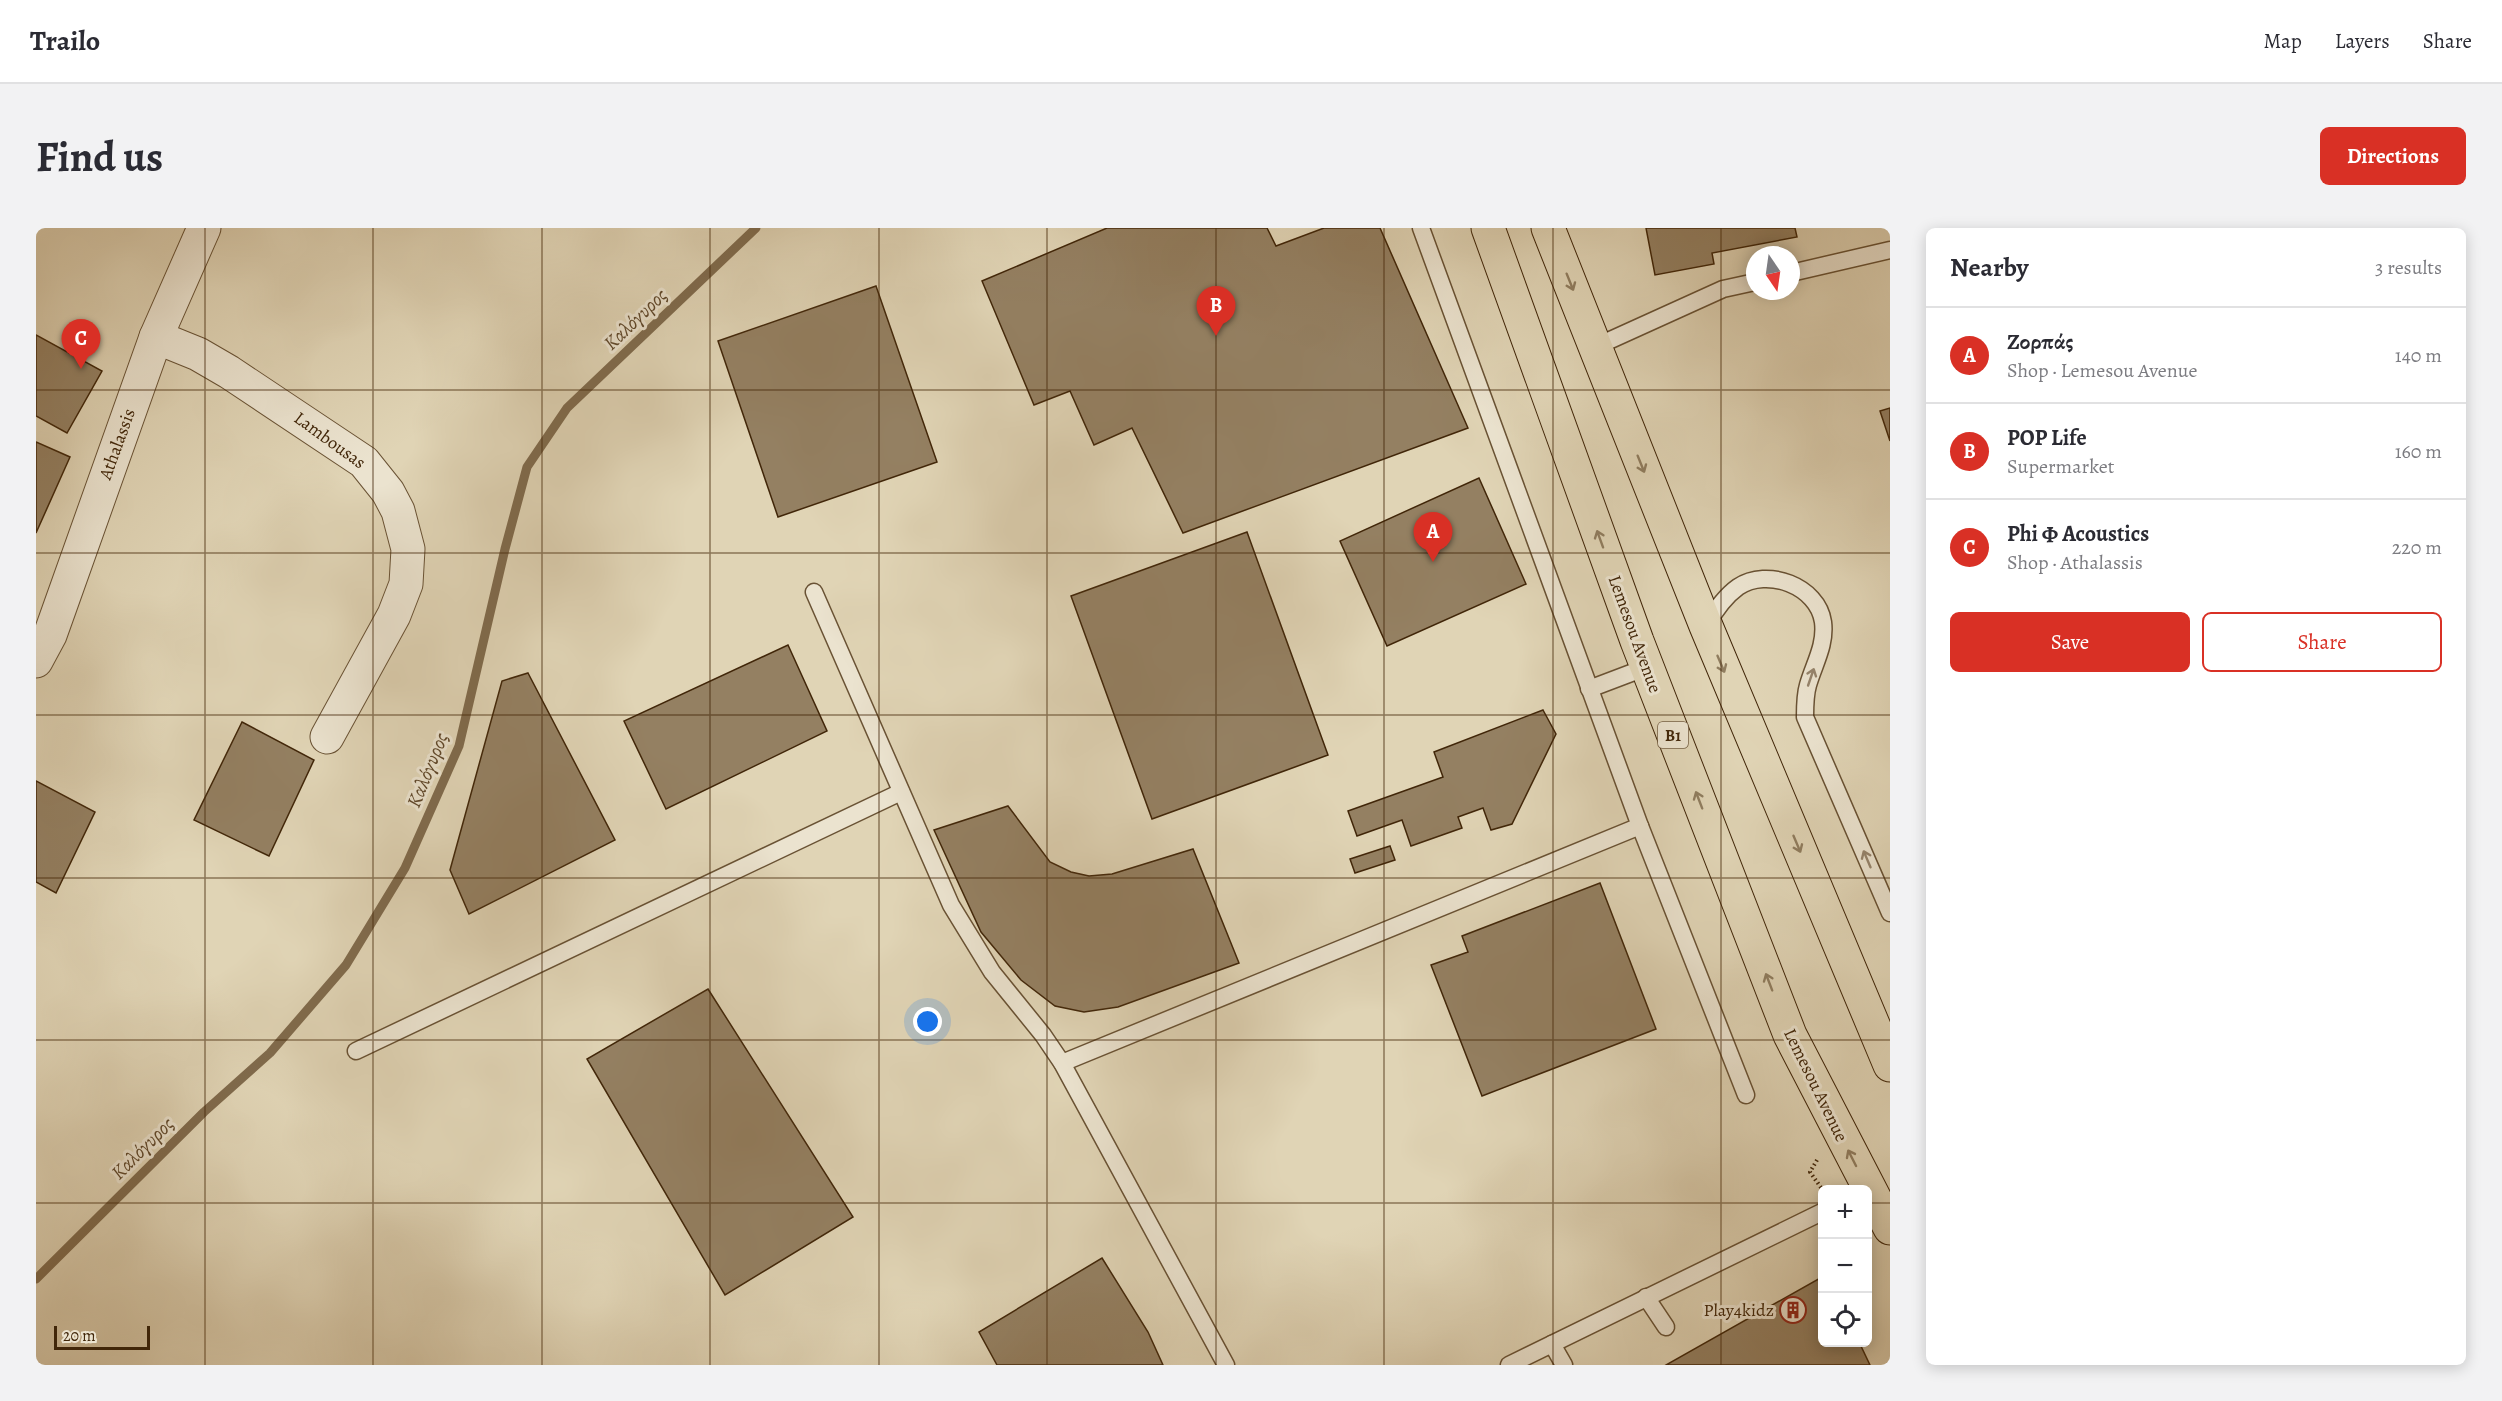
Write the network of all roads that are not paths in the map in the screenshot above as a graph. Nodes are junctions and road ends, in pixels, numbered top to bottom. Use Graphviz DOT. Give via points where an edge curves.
graph roads {
  1 [pos="204,228"];
  2 [pos="1421,228"];
  3 [pos="1488,228"];
  4 [pos="1548,228"];
  5 [pos="1890,250"];
  6 [pos="1800,271"];
  7 [pos="1746,284"];
  8 [pos="156,337"];
  9 [pos="1595,347"];
  10 [pos="814,592"];
  11 [pos="1706,626"];
  12 [pos="36,661"];
  13 [pos="1647,667"];
  14 [pos="1589,689"];
  15 [pos="327,737"];
  16 [pos="901,792"];
  17 [pos="1640,826"];
  18 [pos="1890,913"];
  19 [pos="356,1051"];
  20 [pos="1062,1063"];
  21 [pos="1890,1065"];
  22 [pos="1746,1095"];
  23 [pos="1866,1185"];
  24 [pos="1872,1196"];
  25 [pos="1818,1214"];
  26 [pos="1890,1228"];
  27 [pos="1646,1297"];
  28 [pos="1666,1327"];
  29 [pos="1552,1344"];
  30 [pos="1226,1365"];
  31 [pos="1509,1365"];
  32 [pos="1564,1365"];
  1 -- 8 [label="street, Athalassis"];
  2 -- 14 [label="lane"];
  13 -- 3 [label="main road, Lemesou Avenue / B1, one-way"];
  4 -- 9 [label="main road, one-way"];
  5 -- 6 [label="lane"];
  7 -- 9 [label="lane" via="1723,290"];
  8 -- 12 [label="street, Athalassis" via="53,626"];
  8 -- 15 [label="street, Lambousas" via="229,372 364,462 398,511 408,549 406,584 394,615"];
  9 -- 11 [label="main road, one-way"];
  10 -- 16 [label="lane"];
  18 -- 11 [label="lane, one-way" via="1805,717 1805,697 1823,637 1819,610 1804,591 1793,585 1774,580 1750,582 1739,586"];
  11 -- 21 [label="main road, one-way"];
  13 -- 14 [label="lane"];
  23 -- 13 [label="main road, Lemesou Avenue / B1, one-way" via="1790,1035"];
  14 -- 17 [label="lane"];
  16 -- 19 [label="lane"];
  16 -- 20 [label="lane" via="963,928"];
  17 -- 20 [label="lane"];
  17 -- 22 [label="lane"];
  20 -- 30 [label="lane"];
  24 -- 26 [label="main road, Lemesou Avenue / B1"];
  25 -- 27 [label="lane"];
  27 -- 28 [label="lane"];
  27 -- 29 [label="lane"];
  29 -- 31 [label="lane"];
  29 -- 32 [label="lane"];
}
